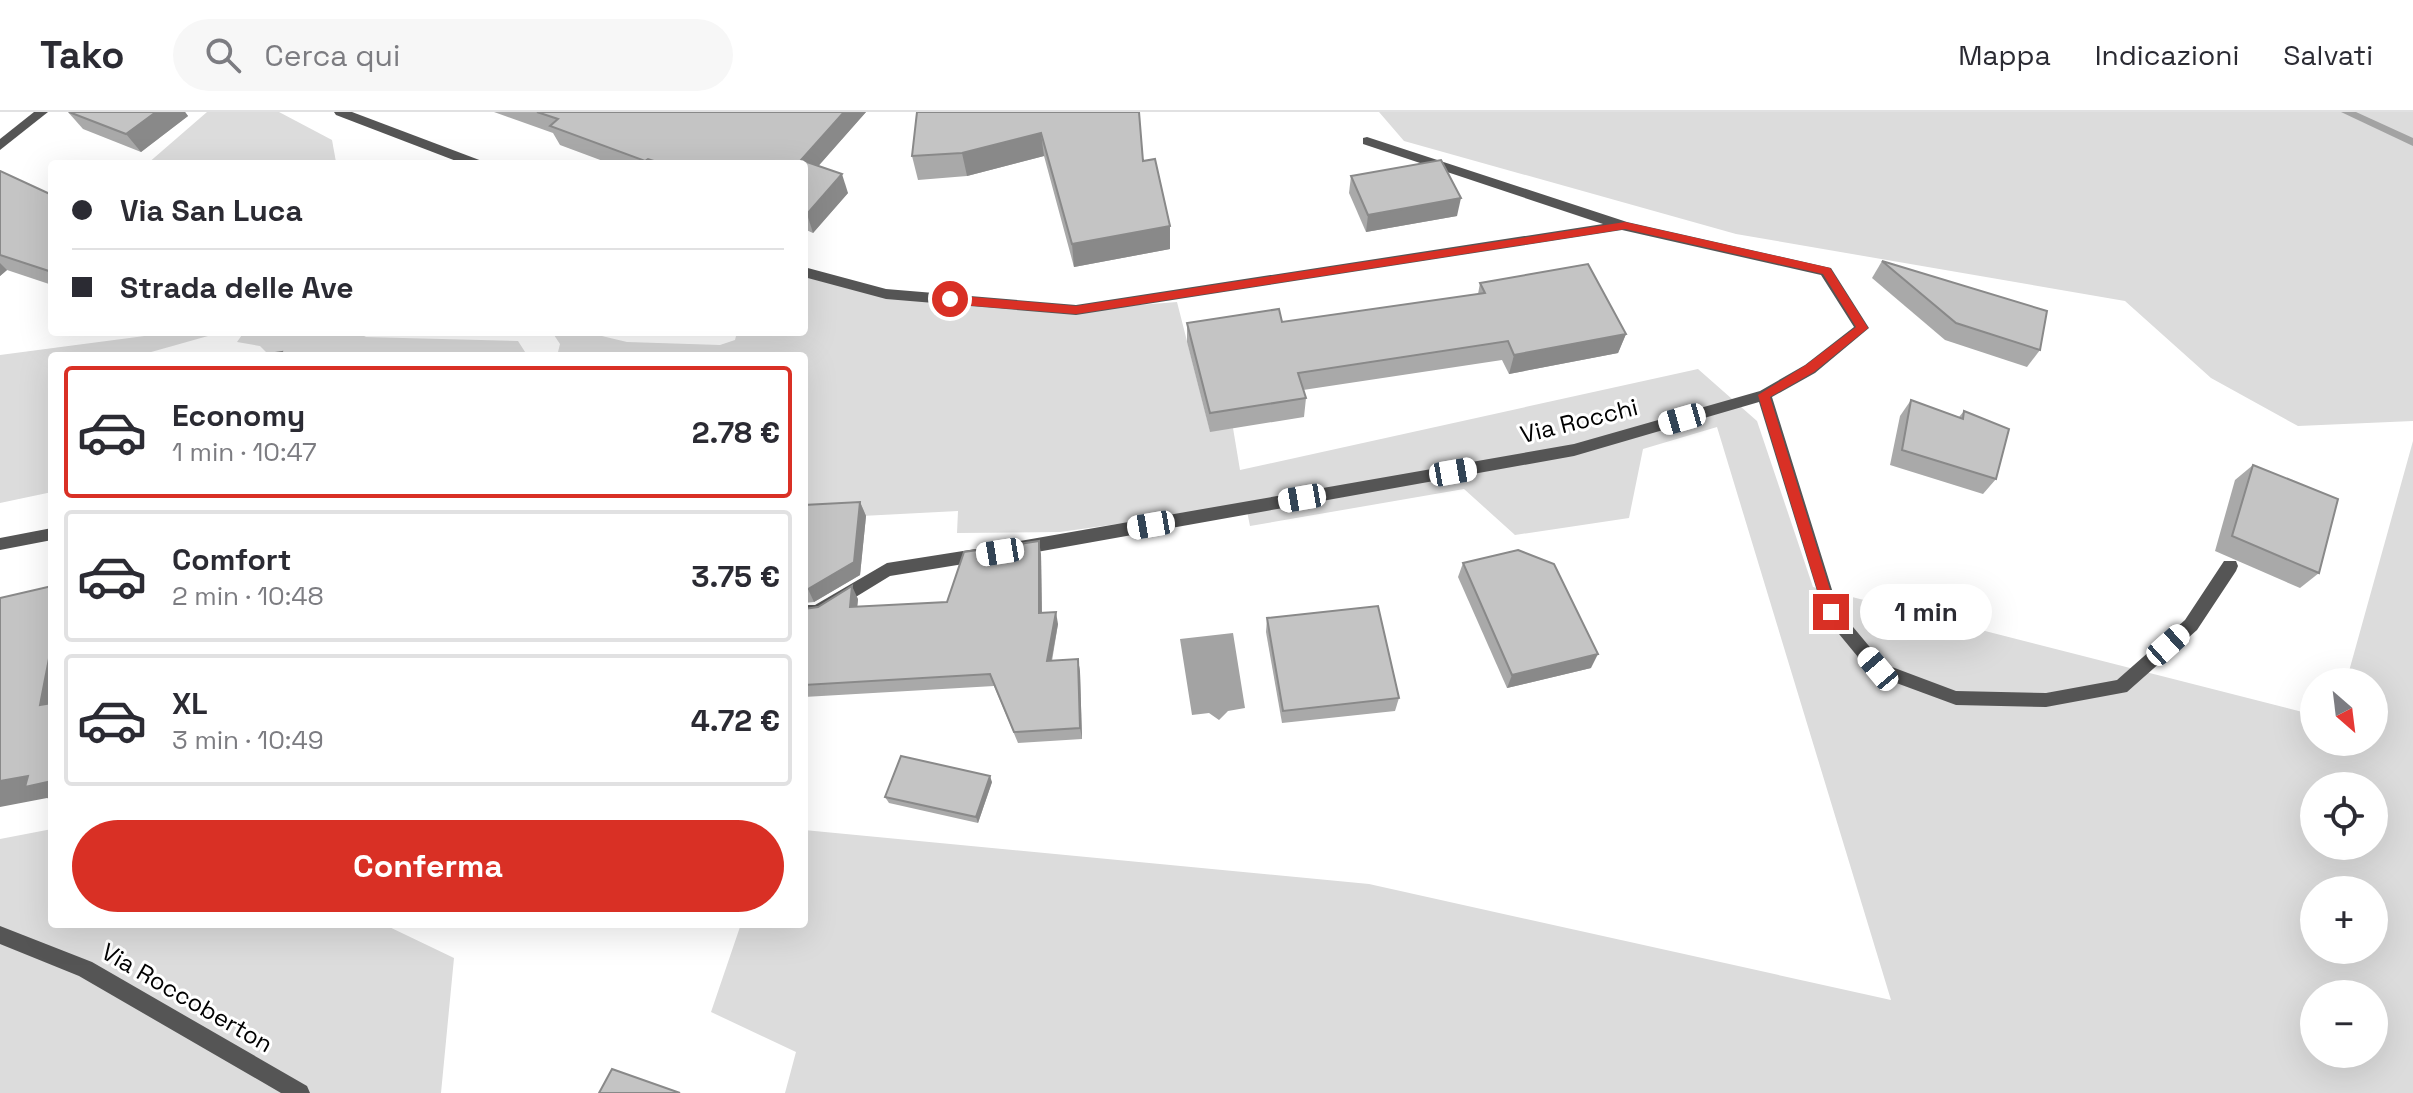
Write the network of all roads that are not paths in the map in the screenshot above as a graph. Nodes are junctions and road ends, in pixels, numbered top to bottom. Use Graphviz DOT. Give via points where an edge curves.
graph roads {
  1 [pos="42,112"];
  2 [pos="340,112"];
  3 [pos="1367,141"];
  4 [pos="0,146"];
  5 [pos="466,160"];
  6 [pos="1625,226"];
  7 [pos="808,273"];
  8 [pos="1764,395"];
  9 [pos="48,535"];
  10 [pos="0,544"];
  11 [pos="2230,566"];
  12 [pos="808,612"];
  13 [pos="0,935"];
  14 [pos="300,1093"];
  1 -- 4 [label="street"];
  2 -- 5 [label="street"];
  3 -- 6 [label="street, Via Rocchi"];
  6 -- 7 [label="street" via="1076,310 886,294"];
  6 -- 8 [label="street, Via Rocchi" via="1826,271 1862,328 1810,369"];
  8 -- 11 [label="street" via="1831,612 1878,669 1956,698 2046,700 2121,687 2191,625"];
  8 -- 12 [label="street, Via Rocchi" via="1574,450 887,570 817,612"];
  9 -- 10 [label="street"];
  13 -- 14 [label="street, Via Roccoberton" via="85,969"];
}
